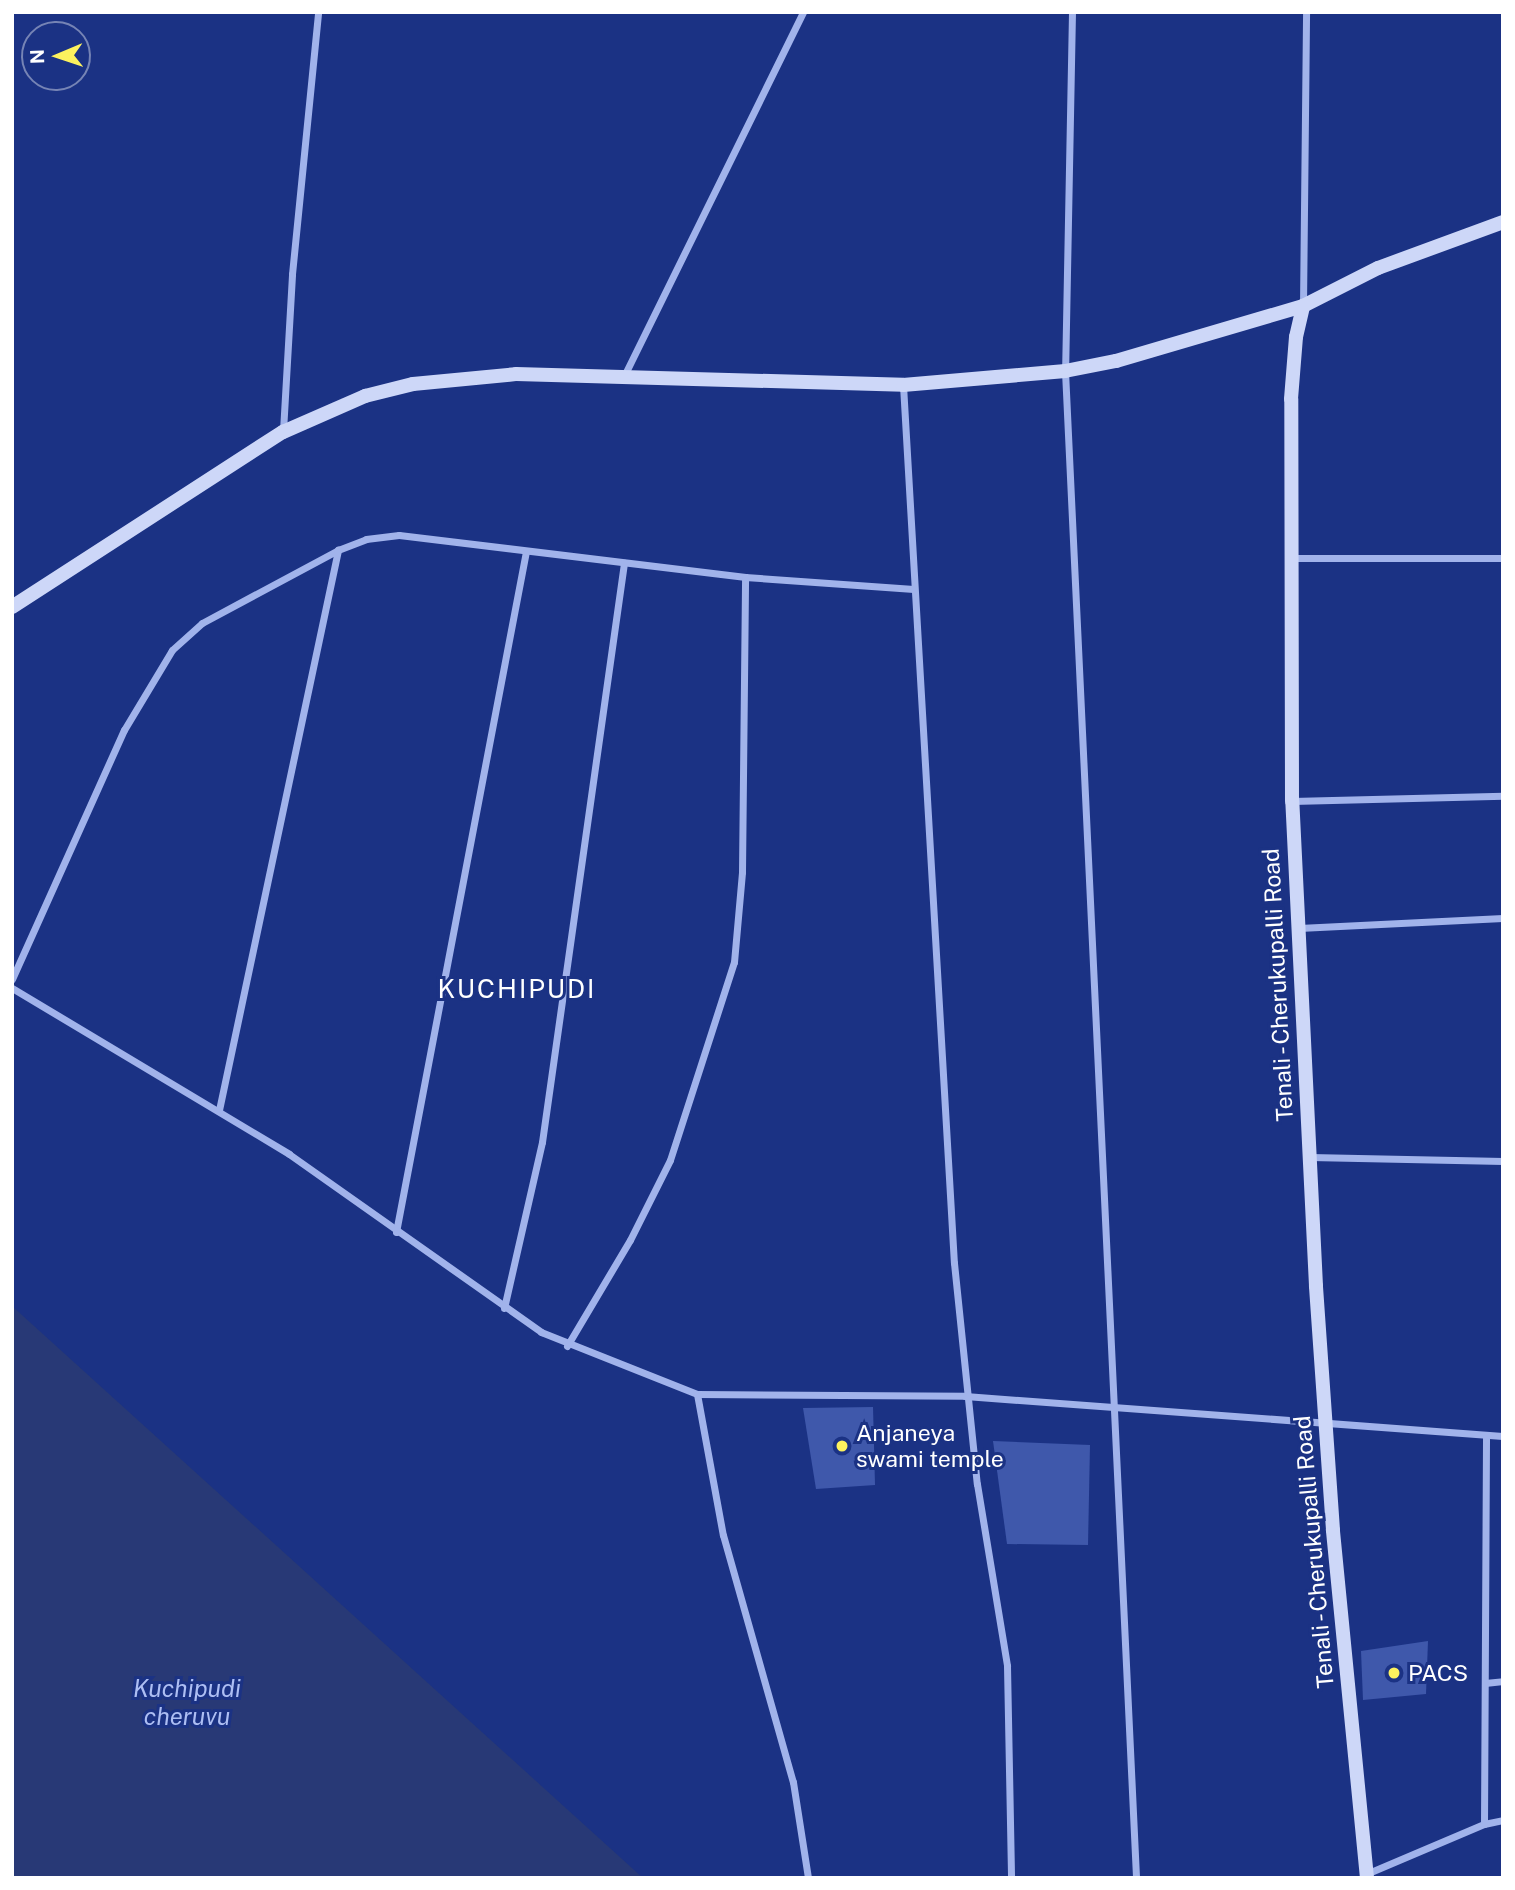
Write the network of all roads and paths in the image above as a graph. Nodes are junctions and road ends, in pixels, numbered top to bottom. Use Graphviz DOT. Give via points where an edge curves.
graph roads {
  1 [pos="318,12"];
  2 [pos="803,12"];
  3 [pos="1072,12"];
  4 [pos="1306,12"];
  5 [pos="1503,222"];
  6 [pos="1303,306"];
  7 [pos="1065,371"];
  8 [pos="623,378"];
  9 [pos="903,385"];
  10 [pos="283,432"];
  11 [pos="338,550"];
  12 [pos="526,551"];
  13 [pos="1290,558"];
  14 [pos="1503,558"];
  15 [pos="624,564"];
  16 [pos="745,577"];
  17 [pos="914,589"];
  18 [pos="12,607"];
  19 [pos="1503,796"];
  20 [pos="1292,801"];
  21 [pos="1503,918"];
  22 [pos="1298,928"];
  23 [pos="12,979"];
  24 [pos="12,988"];
  25 [pos="219,1110"];
  26 [pos="1310,1157"];
  27 [pos="1503,1161"];
  28 [pos="396,1232"];
  29 [pos="504,1308"];
  30 [pos="567,1346"];
  31 [pos="696,1394"];
  32 [pos="965,1396"];
  33 [pos="1115,1406"];
  34 [pos="1326,1425"];
  35 [pos="1486,1435"];
  36 [pos="1503,1436"];
  37 [pos="1503,1681"];
  38 [pos="1485,1683"];
  39 [pos="1503,1820"];
  40 [pos="1484,1824"];
  41 [pos="1366,1876"];
  42 [pos="808,1878"];
  43 [pos="1011,1878"];
  44 [pos="1136,1878"];
  1 -- 10 [label="street" via="292,274"];
  2 -- 8 [label="street"];
  3 -- 7 [label="street"];
  4 -- 6 [label="street"];
  5 -- 6 [label="main road" via="1378,268"];
  6 -- 7 [label="main road" via="1191,343"];
  6 -- 13 [label="main road, Tenali - Cherukupalli Road" via="1291,399"];
  7 -- 9 [label="main road"];
  7 -- 33 [label="street"];
  8 -- 9 [label="main road"];
  8 -- 10 [label="main road" via="516,374 413,384 365,396"];
  9 -- 17 [label="street"];
  10 -- 18 [label="main road"];
  11 -- 12 [label="street" via="366,539 400,535"];
  11 -- 23 [label="street" via="202,623 172,650 124,730"];
  11 -- 25 [label="street"];
  12 -- 15 [label="street"];
  12 -- 28 [label="street"];
  13 -- 14 [label="street"];
  13 -- 20 [label="main road, Tenali - Cherukupalli Road"];
  15 -- 16 [label="street"];
  15 -- 29 [label="street" via="542,1142"];
  16 -- 17 [label="street"];
  16 -- 30 [label="street" via="742,872 734,962 670,1160 630,1240"];
  17 -- 32 [label="street"];
  19 -- 20 [label="street"];
  20 -- 22 [label="main road, Tenali - Cherukupalli Road"];
  21 -- 22 [label="street"];
  22 -- 26 [label="main road, Tenali - Cherukupalli Road"];
  24 -- 25 [label="street"];
  25 -- 28 [label="street"];
  26 -- 27 [label="street"];
  26 -- 34 [label="main road, Tenali - Cherukupalli Road"];
  28 -- 29 [label="street"];
  29 -- 30 [label="street"];
  30 -- 31 [label="street"];
  31 -- 32 [label="street"];
  31 -- 42 [label="street" via="723,1535 793,1782"];
  32 -- 33 [label="street"];
  32 -- 43 [label="street" via="1007,1666"];
  33 -- 34 [label="street"];
  33 -- 44 [label="street"];
  34 -- 35 [label="street"];
  34 -- 41 [label="main road, Tenali - Cherukupalli Road"];
  35 -- 36 [label="street"];
  35 -- 38 [label="street"];
  37 -- 38 [label="street"];
  38 -- 40 [label="street"];
  39 -- 40 [label="street"];
  40 -- 41 [label="street"];
}
